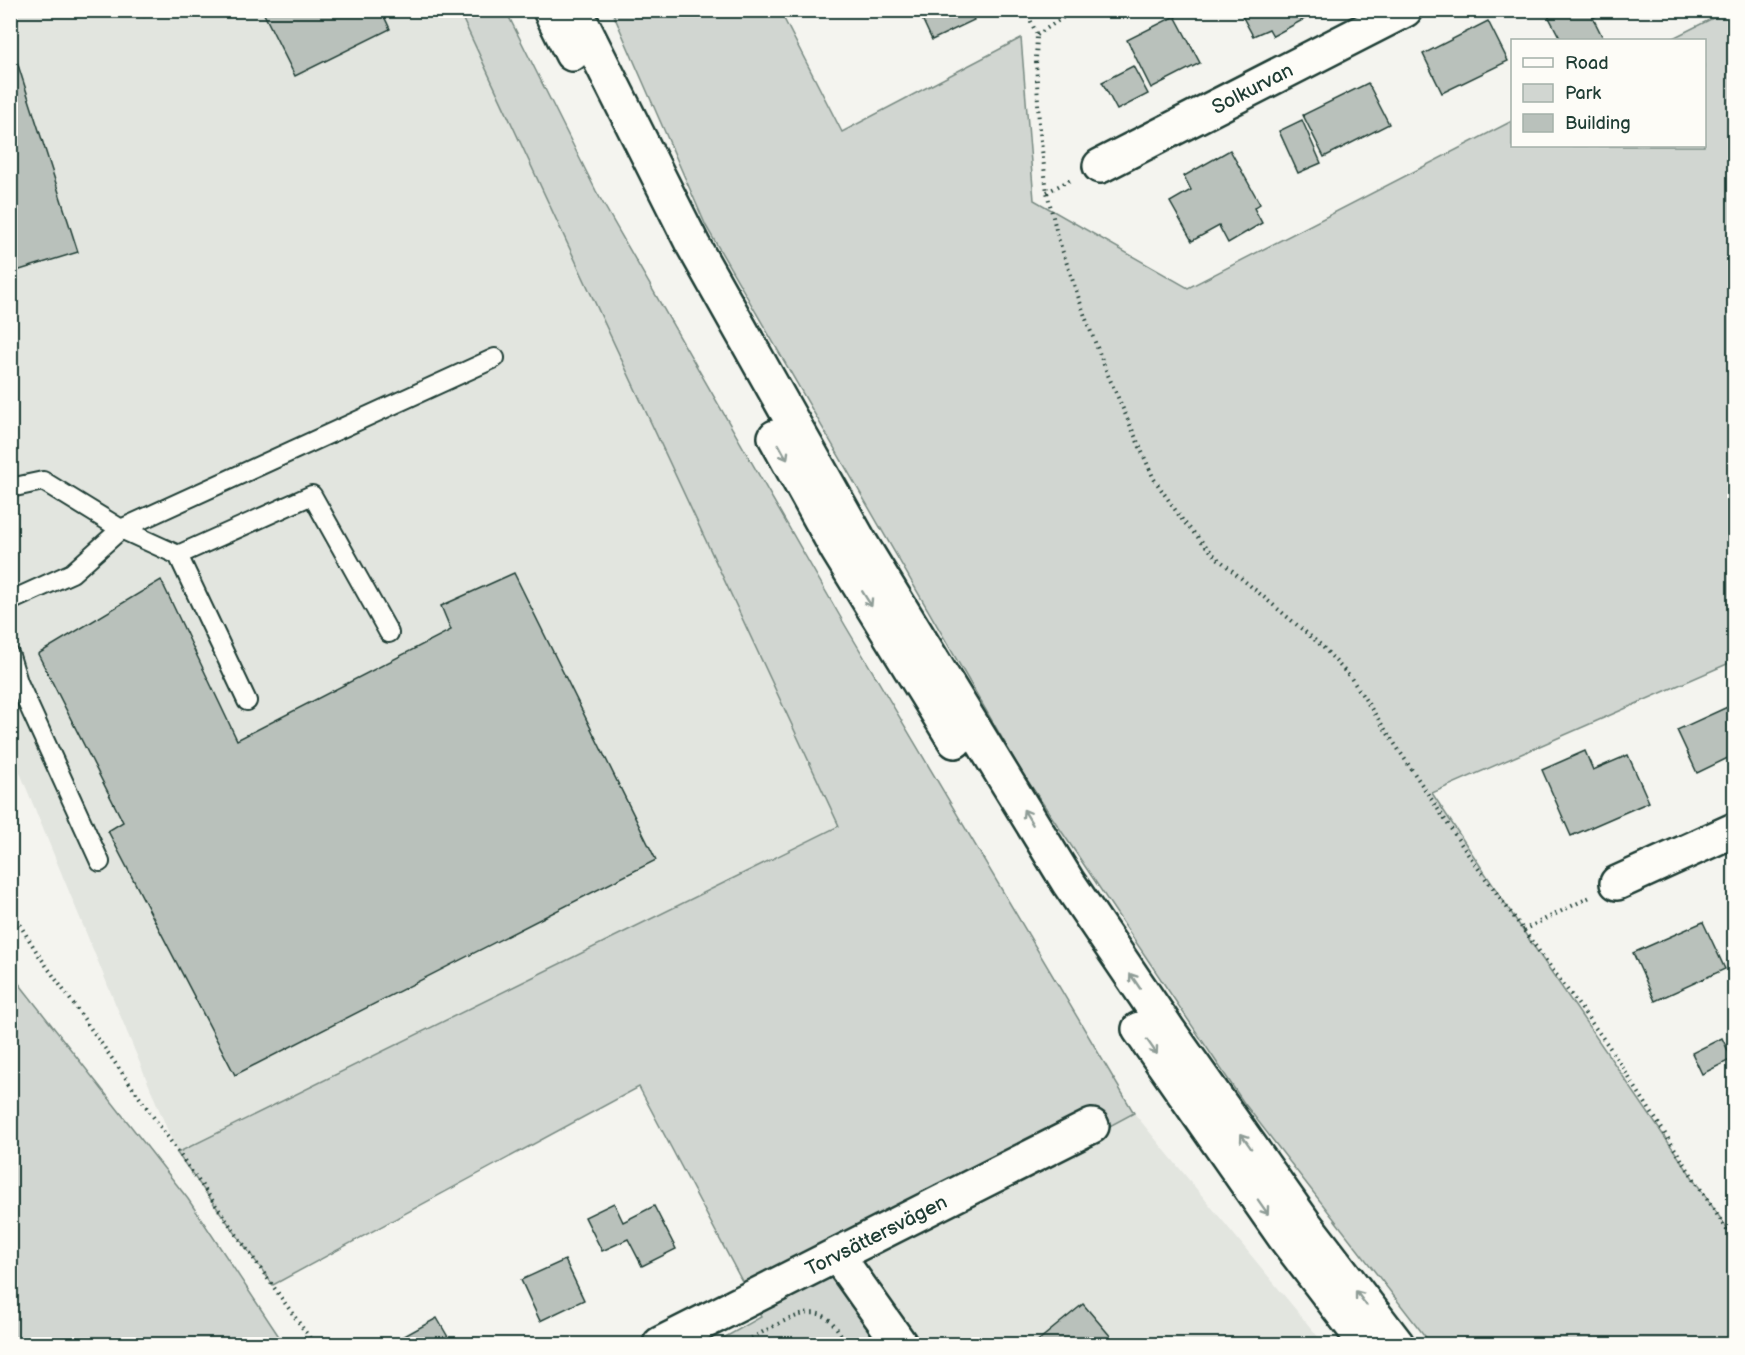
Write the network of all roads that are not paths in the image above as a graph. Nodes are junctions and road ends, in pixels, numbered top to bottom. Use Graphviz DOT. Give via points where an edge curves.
graph roads {
  1 [pos="550,10"];
  2 [pos="575,10"];
  3 [pos="1405,10"];
  4 [pos="1100,166"];
  5 [pos="495,358"];
  6 [pos="10,488"];
  7 [pos="121,529"];
  8 [pos="178,555"];
  9 [pos="10,601"];
  10 [pos="388,633"];
  11 [pos="10,656"];
  12 [pos="247,701"];
  13 [pos="1734,830"];
  14 [pos="100,862"];
  15 [pos="1617,883"];
  16 [pos="1092,1126"];
  17 [pos="837,1255"];
  18 [pos="660,1344"];
  19 [pos="900,1344"];
  20 [pos="1366,1344"];
  21 [pos="1397,1344"];
  1 -- 20 [label="main road, one-way" via="673,254 837,549 1053,900 1285,1238"];
  21 -- 2 [label="main road, one-way" via="1298,1214 1068,882 859,540 693,245"];
  3 -- 4 [label="main road, Solkurvan"];
  5 -- 7 [label="lane"];
  6 -- 7 [label="lane" via="43,481"];
  7 -- 8 [label="lane"];
  7 -- 9 [label="lane" via="72,573"];
  8 -- 10 [label="lane" via="312,495"];
  8 -- 12 [label="lane"];
  11 -- 14 [label="lane" via="18,682"];
  13 -- 15 [label="main road"];
  16 -- 17 [label="main road, Torvsättersvägen"];
  17 -- 18 [label="main road, Torvsättersvägen"];
  17 -- 19 [label="main road"];
}
